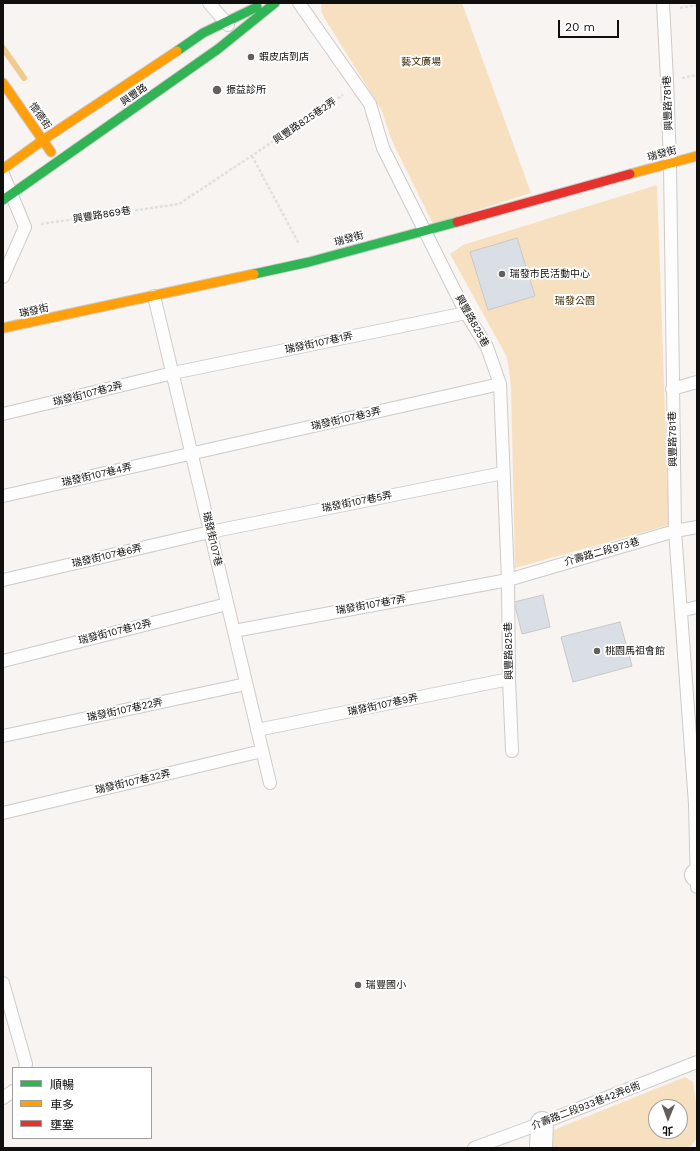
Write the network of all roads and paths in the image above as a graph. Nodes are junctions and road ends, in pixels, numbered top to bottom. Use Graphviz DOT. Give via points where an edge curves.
graph roads {
  1 [pos="209,3"];
  2 [pos="265,3"];
  3 [pos="275,3"];
  4 [pos="299,3"];
  5 [pos="663,3"];
  6 [pos="225,22"];
  7 [pos="235,36"];
  8 [pos="3,83"];
  9 [pos="357,86"];
  10 [pos="43,140"];
  11 [pos="252,156"];
  12 [pos="697,156"];
  13 [pos="58,162"];
  14 [pos="670,162"];
  15 [pos="3,169"];
  16 [pos="3,174"];
  17 [pos="7,197"];
  18 [pos="179,204"];
  19 [pos="25,227"];
  20 [pos="425,230"];
  21 [pos="309,262"];
  22 [pos="3,277"];
  23 [pos="154,296"];
  24 [pos="466,313"];
  25 [pos="3,328"];
  26 [pos="173,373"];
  27 [pos="697,382"];
  28 [pos="500,384"];
  29 [pos="672,389"];
  30 [pos="3,414"];
  31 [pos="192,453"];
  32 [pos="503,473"];
  33 [pos="3,496"];
  34 [pos="697,527"];
  35 [pos="675,531"];
  36 [pos="210,532"];
  37 [pos="3,580"];
  38 [pos="508,580"];
  39 [pos="227,604"];
  40 [pos="697,607"];
  41 [pos="681,611"];
  42 [pos="234,631"];
  43 [pos="3,661"];
  44 [pos="509,679"];
  45 [pos="246,684"];
  46 [pos="693,714"];
  47 [pos="257,730"];
  48 [pos="3,736"];
  49 [pos="262,751"];
  50 [pos="512,751"];
  51 [pos="270,783"];
  52 [pos="696,803"];
  53 [pos="3,813"];
  54 [pos="697,879"];
  55 [pos="3,983"];
  56 [pos="697,1062"];
  57 [pos="25,1067"];
  58 [pos="12,1092"];
  59 [pos="3,1098"];
  60 [pos="542,1123"];
  61 [pos="474,1148"];
  62 [pos="541,1148"];
  1 -- 6 [label="lane"];
  2 -- 6 [label="street, 興豐路"];
  3 -- 7 [label="street, 興豐路"];
  4 -- 9 [label="lane, 興豐路825巷"];
  5 -- 14 [label="lane, 興豐路781巷"];
  6 -- 7 [label="lane"];
  6 -- 10 [label="street, 興豐路" via="203,33"];
  7 -- 13 [label="street, 興豐路"];
  8 -- 10 [label="street, 懷德街"];
  9 -- 11 [label="path, 興豐路825巷2弄"];
  9 -- 20 [label="lane, 興豐路825巷" via="370,104 384,148"];
  10 -- 13 [label="street, 懷德街"];
  10 -- 15 [label="street, 興豐路"];
  11 -- 18 [label="path, 興豐路825巷2弄"];
  11 -- 21 [label="path"];
  12 -- 14 [label="street, 瑞發街"];
  13 -- 17 [label="street, 興豐路"];
  14 -- 20 [label="street, 瑞發街"];
  14 -- 29 [label="lane, 興豐路781巷"];
  16 -- 17 [label="lane"];
  17 -- 19 [label="lane"];
  18 -- 19 [label="path, 興豐路869巷"];
  19 -- 22 [label="lane"];
  20 -- 21 [label="street, 瑞發街"];
  20 -- 24 [label="lane, 興豐路825巷"];
  21 -- 23 [label="street, 瑞發街"];
  23 -- 25 [label="street, 瑞發街"];
  23 -- 26 [label="lane, 瑞發街107巷"];
  24 -- 26 [label="lane, 瑞發街107巷1弄"];
  24 -- 28 [label="lane, 興豐路825巷" via="487,347"];
  26 -- 30 [label="lane, 瑞發街107巷2弄"];
  26 -- 31 [label="lane, 瑞發街107巷"];
  27 -- 29 [label="lane"];
  28 -- 31 [label="lane, 瑞發街107巷3弄"];
  28 -- 32 [label="lane, 興豐路825巷"];
  29 -- 35 [label="lane, 興豐路781巷"];
  31 -- 33 [label="lane, 瑞發街107巷4弄"];
  31 -- 36 [label="lane, 瑞發街107巷"];
  32 -- 36 [label="lane, 瑞發街107巷5弄"];
  32 -- 38 [label="lane, 興豐路825巷"];
  34 -- 35 [label="lane, 介壽路二段973巷"];
  35 -- 38 [label="lane, 介壽路二段973巷"];
  35 -- 41 [label="lane, 興豐路781巷"];
  36 -- 37 [label="lane, 瑞發街107巷6弄"];
  36 -- 39 [label="lane, 瑞發街107巷"];
  38 -- 42 [label="lane, 瑞發街107巷7弄"];
  38 -- 44 [label="lane, 興豐路825巷"];
  39 -- 42 [label="lane, 瑞發街107巷"];
  39 -- 43 [label="lane, 瑞發街107巷12弄"];
  40 -- 41 [label="lane"];
  41 -- 46 [label="lane, 興豐路781巷"];
  42 -- 45 [label="lane, 瑞發街107巷"];
  44 -- 47 [label="lane, 瑞發街107巷9弄"];
  44 -- 50 [label="lane, 興豐路825巷"];
  45 -- 47 [label="lane, 瑞發街107巷"];
  45 -- 48 [label="lane, 瑞發街107巷22弄"];
  46 -- 52 [label="lane, 興豐路781巷"];
  47 -- 49 [label="lane, 瑞發街107巷"];
  49 -- 51 [label="lane, 瑞發街107巷"];
  49 -- 53 [label="lane, 瑞發街107巷32弄"];
  52 -- 54 [label="lane, 興豐路781巷"];
  55 -- 57 [label="lane"];
  56 -- 60 [label="lane, 介壽路二段933巷42弄6衖"];
  58 -- 59 [label="lane"];
  60 -- 61 [label="lane, 介壽路二段933巷42弄6衖"];
  60 -- 62 [label="street"];
}
